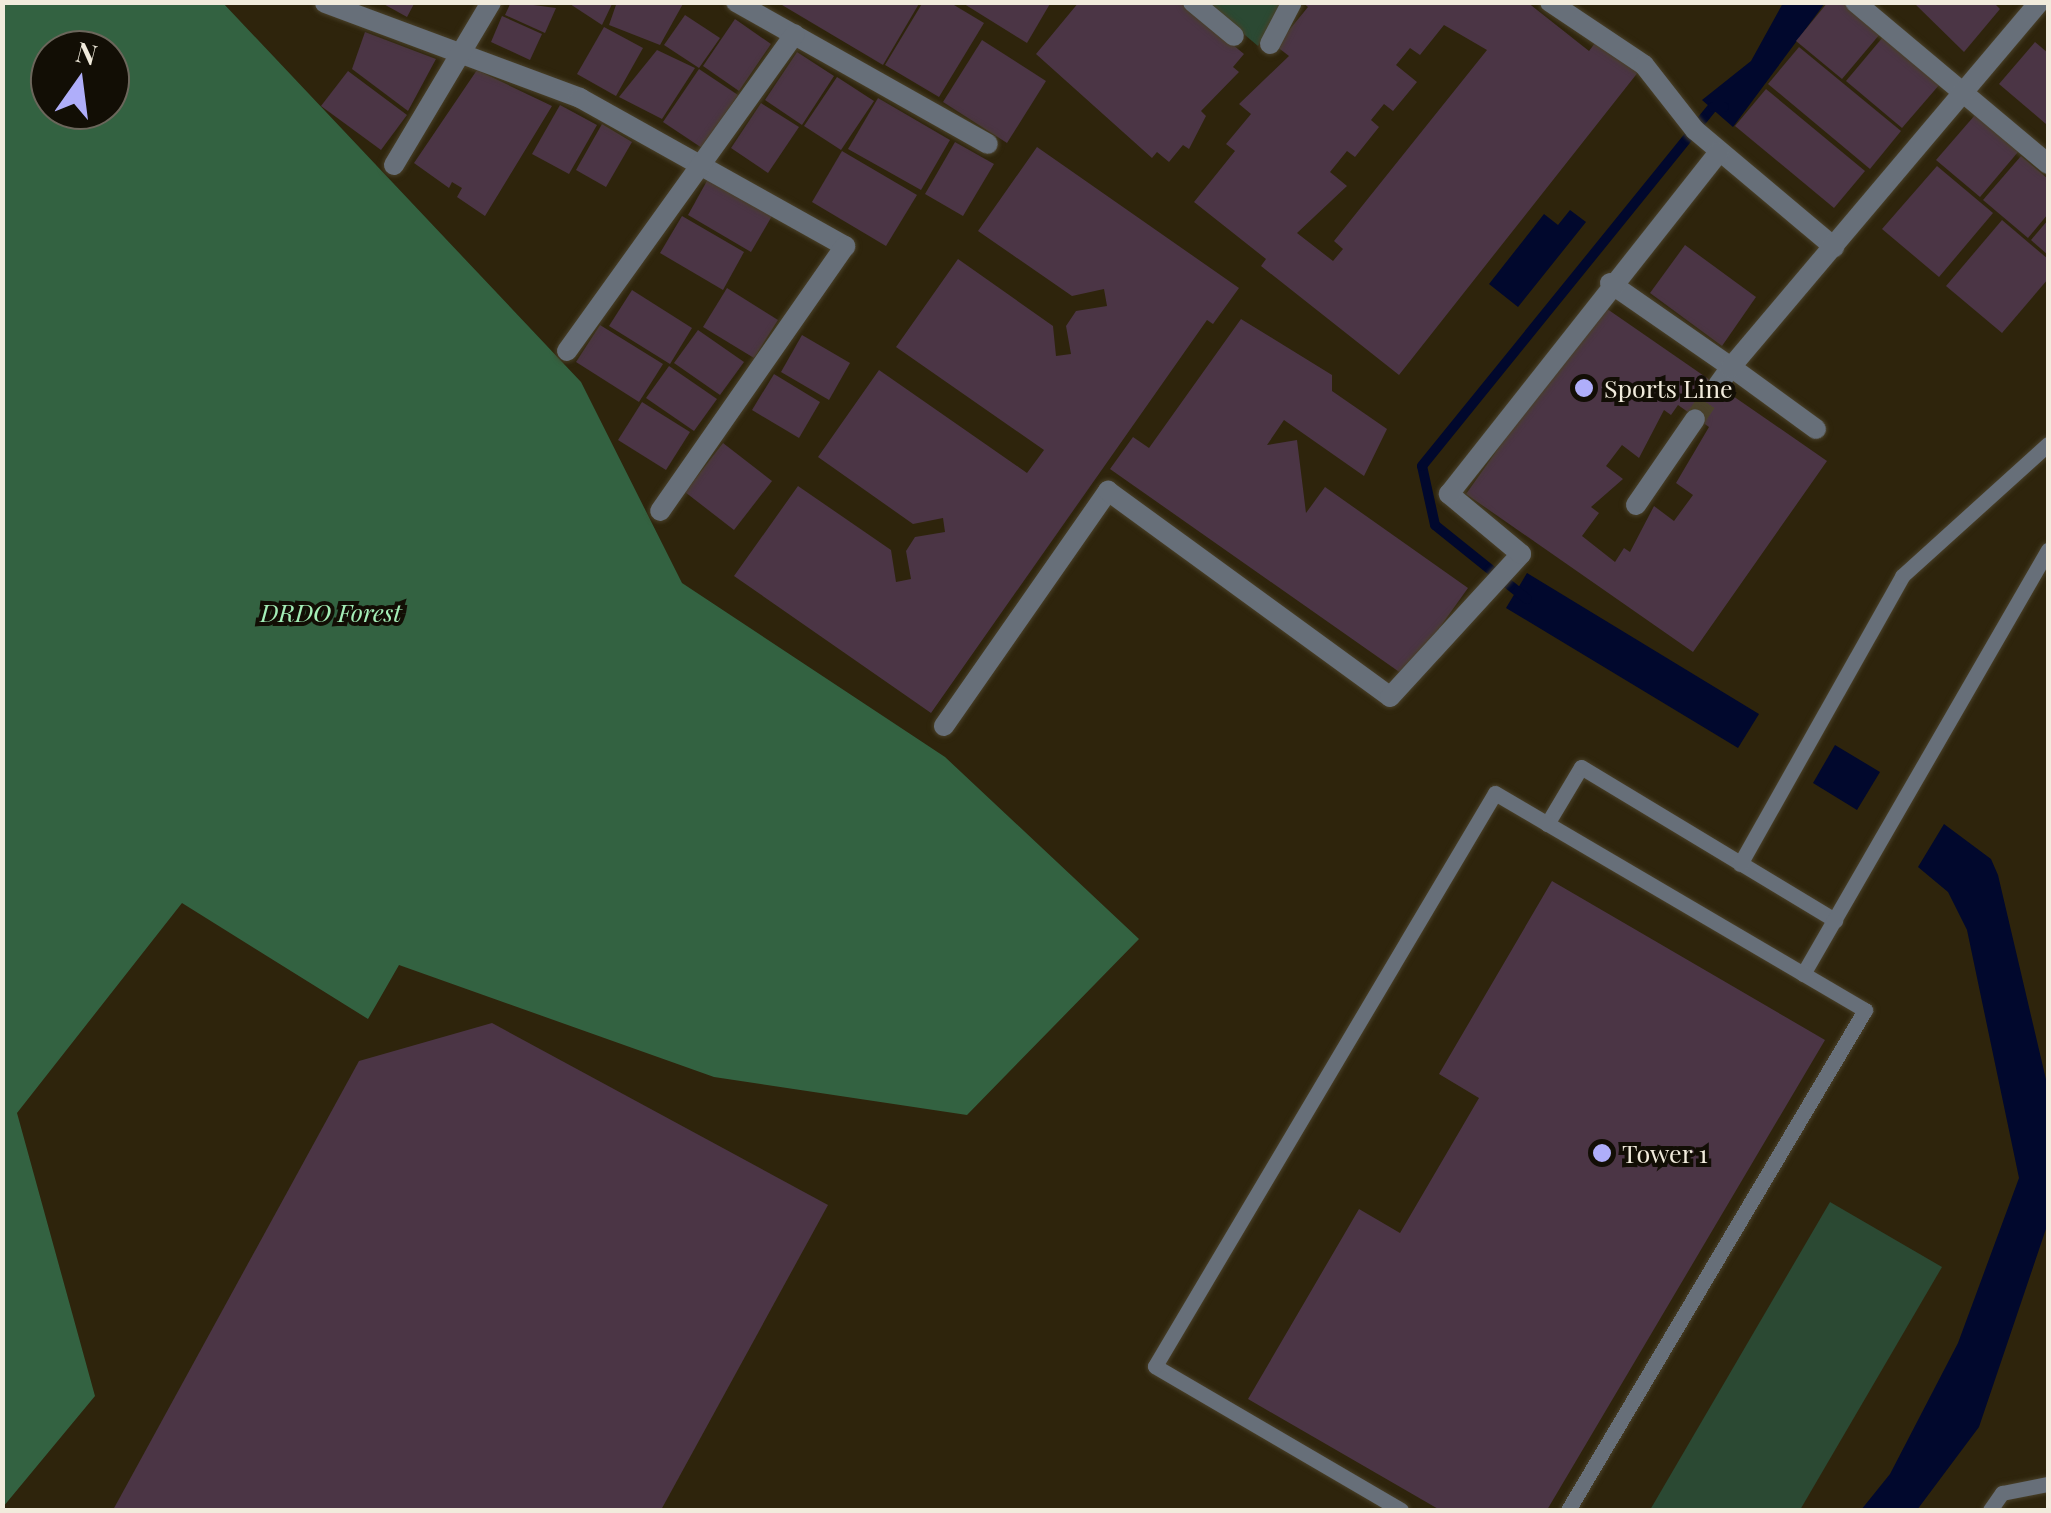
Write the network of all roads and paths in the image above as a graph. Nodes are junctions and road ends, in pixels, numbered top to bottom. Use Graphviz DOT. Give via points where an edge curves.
graph roads {
  1 [pos="491,2"];
  2 [pos="736,2"];
  3 [pos="1193,2"];
  4 [pos="1292,2"];
  5 [pos="1550,2"];
  6 [pos="1855,2"];
  7 [pos="2039,2"];
  8 [pos="324,3"];
  9 [pos="795,34"];
  10 [pos="1234,36"];
  11 [pos="1270,44"];
  12 [pos="466,52"];
  13 [pos="1962,92"];
  14 [pos="988,144"];
  15 [pos="1719,152"];
  16 [pos="702,162"];
  17 [pos="394,164"];
  18 [pos="2048,164"];
  19 [pos="1834,247"];
  20 [pos="1610,284"];
  21 [pos="567,351"];
  22 [pos="1731,367"];
  23 [pos="1718,385"];
  24 [pos="1696,419"];
  25 [pos="1816,429"];
  26 [pos="2048,444"];
  27 [pos="1636,505"];
  28 [pos="660,511"];
  29 [pos="2048,550"];
  30 [pos="944,726"];
  31 [pos="1547,824"];
  32 [pos="1740,864"];
  33 [pos="1835,920"];
  34 [pos="1804,974"];
  35 [pos="2048,1484"];
  36 [pos="1401,1510"];
  37 [pos="1568,1510"];
  38 [pos="1990,1510"];
  1 -- 12 [label="street"];
  2 -- 9 [label="street"];
  3 -- 10 [label="street"];
  4 -- 11 [label="street"];
  5 -- 15 [label="street" via="1644,64"];
  6 -- 13 [label="street"];
  7 -- 13 [label="street"];
  8 -- 12 [label="street"];
  9 -- 14 [label="street"];
  9 -- 16 [label="street"];
  12 -- 16 [label="street" via="580,98"];
  12 -- 17 [label="street"];
  13 -- 18 [label="street"];
  13 -- 19 [label="street"];
  15 -- 19 [label="street"];
  15 -- 20 [label="street"];
  16 -- 21 [label="street"];
  16 -- 28 [label="street" via="846,246"];
  19 -- 22 [label="street"];
  20 -- 22 [label="street"];
  20 -- 30 [label="street" via="1449,494 1522,554 1390,696 1108,491"];
  22 -- 23 [label="street"];
  22 -- 25 [label="street"];
  24 -- 27 [label="street"];
  26 -- 32 [label="lane" via="1902,576"];
  29 -- 33 [label="lane"];
  31 -- 32 [label="lane" via="1580,768"];
  31 -- 34 [label="lane"];
  31 -- 36 [label="lane" via="1495,793 1155,1366"];
  32 -- 33 [label="lane"];
  33 -- 34 [label="lane"];
  34 -- 37 [label="lane" via="1865,1010"];
  35 -- 38 [label="lane" via="2002,1492"];
}
